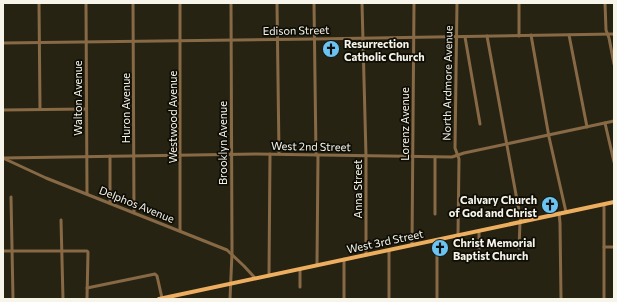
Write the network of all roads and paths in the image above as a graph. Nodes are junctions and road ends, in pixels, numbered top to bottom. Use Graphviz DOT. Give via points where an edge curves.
graph roads {
  1 [pos="40,3"];
  2 [pos="86,3"];
  3 [pos="133,3"];
  4 [pos="180,3"];
  5 [pos="230,3"];
  6 [pos="276,3"];
  7 [pos="314,3"];
  8 [pos="362,3"];
  9 [pos="414,3"];
  10 [pos="457,3"];
  11 [pos="519,3"];
  12 [pos="605,3"];
  13 [pos="607,34"];
  14 [pos="614,34"];
  15 [pos="531,35"];
  16 [pos="570,35"];
  17 [pos="487,36"];
  18 [pos="519,36"];
  19 [pos="456,37"];
  20 [pos="465,37"];
  21 [pos="363,38"];
  22 [pos="413,38"];
  23 [pos="277,39"];
  24 [pos="314,39"];
  25 [pos="180,40"];
  26 [pos="231,40"];
  27 [pos="86,41"];
  28 [pos="133,41"];
  29 [pos="3,42"];
  30 [pos="40,42"];
  31 [pos="614,64"];
  32 [pos="40,109"];
  33 [pos="86,109"];
  34 [pos="3,110"];
  35 [pos="614,121"];
  36 [pos="605,123"];
  37 [pos="480,124"];
  38 [pos="588,127"];
  39 [pos="549,135"];
  40 [pos="506,144"];
  41 [pos="270,154"];
  42 [pos="279,154"];
  43 [pos="181,155"];
  44 [pos="232,155"];
  45 [pos="317,155"];
  46 [pos="457,155"];
  47 [pos="87,156"];
  48 [pos="110,156"];
  49 [pos="134,156"];
  50 [pos="366,156"];
  51 [pos="412,156"];
  52 [pos="435,157"];
  53 [pos="3,158"];
  54 [pos="614,162"];
  55 [pos="87,194"];
  56 [pos="11,197"];
  57 [pos="614,202"];
  58 [pos="110,203"];
  59 [pos="604,204"];
  60 [pos="566,212"];
  61 [pos="134,213"];
  62 [pos="559,213"];
  63 [pos="435,214"];
  64 [pos="62,220"];
  65 [pos="520,222"];
  66 [pos="180,231"];
  67 [pos="479,231"];
  68 [pos="458,235"];
  69 [pos="437,240"];
  70 [pos="412,245"];
  71 [pos="604,247"];
  72 [pos="614,247"];
  73 [pos="520,248"];
  74 [pos="62,250"];
  75 [pos="389,250"];
  76 [pos="3,251"];
  77 [pos="12,251"];
  78 [pos="232,253"];
  79 [pos="366,255"];
  80 [pos="479,256"];
  81 [pos="344,259"];
  82 [pos="318,265"];
  83 [pos="300,269"];
  84 [pos="269,276"];
  85 [pos="255,278"];
  86 [pos="230,284"];
  87 [pos="300,287"];
  88 [pos="87,288"];
  89 [pos="185,294"];
  90 [pos="13,299"];
  91 [pos="62,299"];
  92 [pos="87,299"];
  93 [pos="160,299"];
  94 [pos="186,299"];
  95 [pos="230,299"];
  96 [pos="344,299"];
  97 [pos="390,299"];
  98 [pos="437,299"];
  99 [pos="561,299"];
  100 [pos="604,299"];
  1 -- 30 [label="street"];
  2 -- 27 [label="street, Walton Avenue"];
  3 -- 28 [label="street, Huron Avenue"];
  4 -- 25 [label="street, Westwood Avenue"];
  5 -- 26 [label="street, Brooklyn Avenue"];
  6 -- 23 [label="street"];
  7 -- 24 [label="street"];
  8 -- 21 [label="street, Anna Street"];
  9 -- 22 [label="street, Lorenz Avenue"];
  10 -- 19 [label="street, North Ardmore Avenue"];
  11 -- 18 [label="street"];
  12 -- 13 [label="street"];
  13 -- 14 [label="street, Edison Street"];
  13 -- 16 [label="street, Edison Street"];
  13 -- 31 [label="street"];
  15 -- 16 [label="street, Edison Street"];
  15 -- 18 [label="street, Edison Street"];
  15 -- 39 [label="street"];
  16 -- 38 [label="street"];
  17 -- 18 [label="street, Edison Street"];
  17 -- 20 [label="street, Edison Street"];
  17 -- 40 [label="street"];
  19 -- 20 [label="street, Edison Street"];
  19 -- 22 [label="street, Edison Street"];
  19 -- 46 [label="street, North Ardmore Avenue"];
  20 -- 37 [label="street"];
  21 -- 22 [label="street, Edison Street"];
  21 -- 24 [label="street, Edison Street"];
  21 -- 50 [label="street, Anna Street"];
  22 -- 51 [label="street, Lorenz Avenue"];
  23 -- 24 [label="street, Edison Street"];
  23 -- 26 [label="street, Edison Street"];
  23 -- 42 [label="street"];
  24 -- 45 [label="street"];
  25 -- 26 [label="street, Edison Street"];
  25 -- 28 [label="street, Edison Street"];
  25 -- 43 [label="street, Westwood Avenue"];
  26 -- 44 [label="street, Brooklyn Avenue"];
  27 -- 28 [label="street, Edison Street"];
  27 -- 30 [label="street, Edison Street"];
  27 -- 33 [label="street, Walton Avenue"];
  28 -- 49 [label="street, Huron Avenue"];
  29 -- 30 [label="street, Edison Street"];
  30 -- 32 [label="street"];
  32 -- 33 [label="street"];
  32 -- 34 [label="street"];
  33 -- 47 [label="street, Walton Avenue"];
  35 -- 36 [label="street, West 2nd Street"];
  36 -- 38 [label="street, West 2nd Street"];
  36 -- 54 [label="street"];
  38 -- 39 [label="street, West 2nd Street"];
  39 -- 40 [label="street, West 2nd Street"];
  39 -- 60 [label="street"];
  40 -- 46 [label="street, West 2nd Street"];
  40 -- 65 [label="street"];
  41 -- 42 [label="street, West 2nd Street"];
  41 -- 44 [label="street, West 2nd Street"];
  41 -- 84 [label="street"];
  42 -- 45 [label="street, West 2nd Street"];
  43 -- 44 [label="street, West 2nd Street"];
  43 -- 49 [label="street, West 2nd Street"];
  43 -- 66 [label="street, Westwood Avenue"];
  44 -- 78 [label="street, Brooklyn Avenue"];
  45 -- 50 [label="street, West 2nd Street"];
  45 -- 82 [label="street"];
  46 -- 52 [label="street, West 2nd Street"];
  46 -- 68 [label="street, North Ardmore Avenue"];
  47 -- 48 [label="street, West 2nd Street"];
  47 -- 53 [label="street, West 2nd Street"];
  47 -- 55 [label="street, Walton Avenue"];
  48 -- 49 [label="street, West 2nd Street"];
  48 -- 58 [label="street"];
  49 -- 61 [label="street, Huron Avenue"];
  50 -- 51 [label="street, West 2nd Street"];
  50 -- 79 [label="street, Anna Street"];
  51 -- 52 [label="street, West 2nd Street"];
  51 -- 70 [label="street, Lorenz Avenue"];
  52 -- 63 [label="street"];
  53 -- 55 [label="street, Delphos Avenue"];
  55 -- 58 [label="street, Delphos Avenue"];
  56 -- 77 [label="street"];
  57 -- 59 [label="main road, West 3rd Street"];
  58 -- 61 [label="street, Delphos Avenue"];
  59 -- 60 [label="main road, West 3rd Street"];
  59 -- 71 [label="street"];
  60 -- 62 [label="main road, West 3rd Street"];
  61 -- 66 [label="street, Delphos Avenue"];
  62 -- 65 [label="main road, West 3rd Street"];
  62 -- 99 [label="street"];
  64 -- 74 [label="street"];
  65 -- 67 [label="main road, West 3rd Street"];
  65 -- 73 [label="street"];
  66 -- 78 [label="street, Delphos Avenue"];
  67 -- 68 [label="main road, West 3rd Street"];
  67 -- 80 [label="street"];
  68 -- 69 [label="main road, West 3rd Street"];
  69 -- 70 [label="main road, West 3rd Street"];
  69 -- 98 [label="street"];
  70 -- 75 [label="main road, West 3rd Street"];
  71 -- 72 [label="street"];
  71 -- 100 [label="street"];
  74 -- 77 [label="street"];
  74 -- 88 [label="street" via="87,251"];
  74 -- 91 [label="street"];
  75 -- 79 [label="main road, West 3rd Street"];
  75 -- 97 [label="street"];
  76 -- 77 [label="street"];
  77 -- 90 [label="street"];
  78 -- 85 [label="street, Delphos Avenue"];
  78 -- 86 [label="street, Brooklyn Avenue"];
  79 -- 81 [label="main road, West 3rd Street"];
  81 -- 82 [label="main road, West 3rd Street"];
  81 -- 96 [label="street"];
  82 -- 83 [label="main road, West 3rd Street"];
  83 -- 84 [label="main road, West 3rd Street"];
  83 -- 87 [label="street"];
  84 -- 85 [label="main road, West 3rd Street"];
  85 -- 86 [label="main road, West 3rd Street"];
  86 -- 89 [label="main road, West 3rd Street"];
  86 -- 95 [label="street, Brooklyn Avenue"];
  88 -- 92 [label="street"];
  88 -- 93 [label="street" via="155,274"];
  89 -- 93 [label="main road, West 3rd Street"];
  89 -- 94 [label="street"];
}
